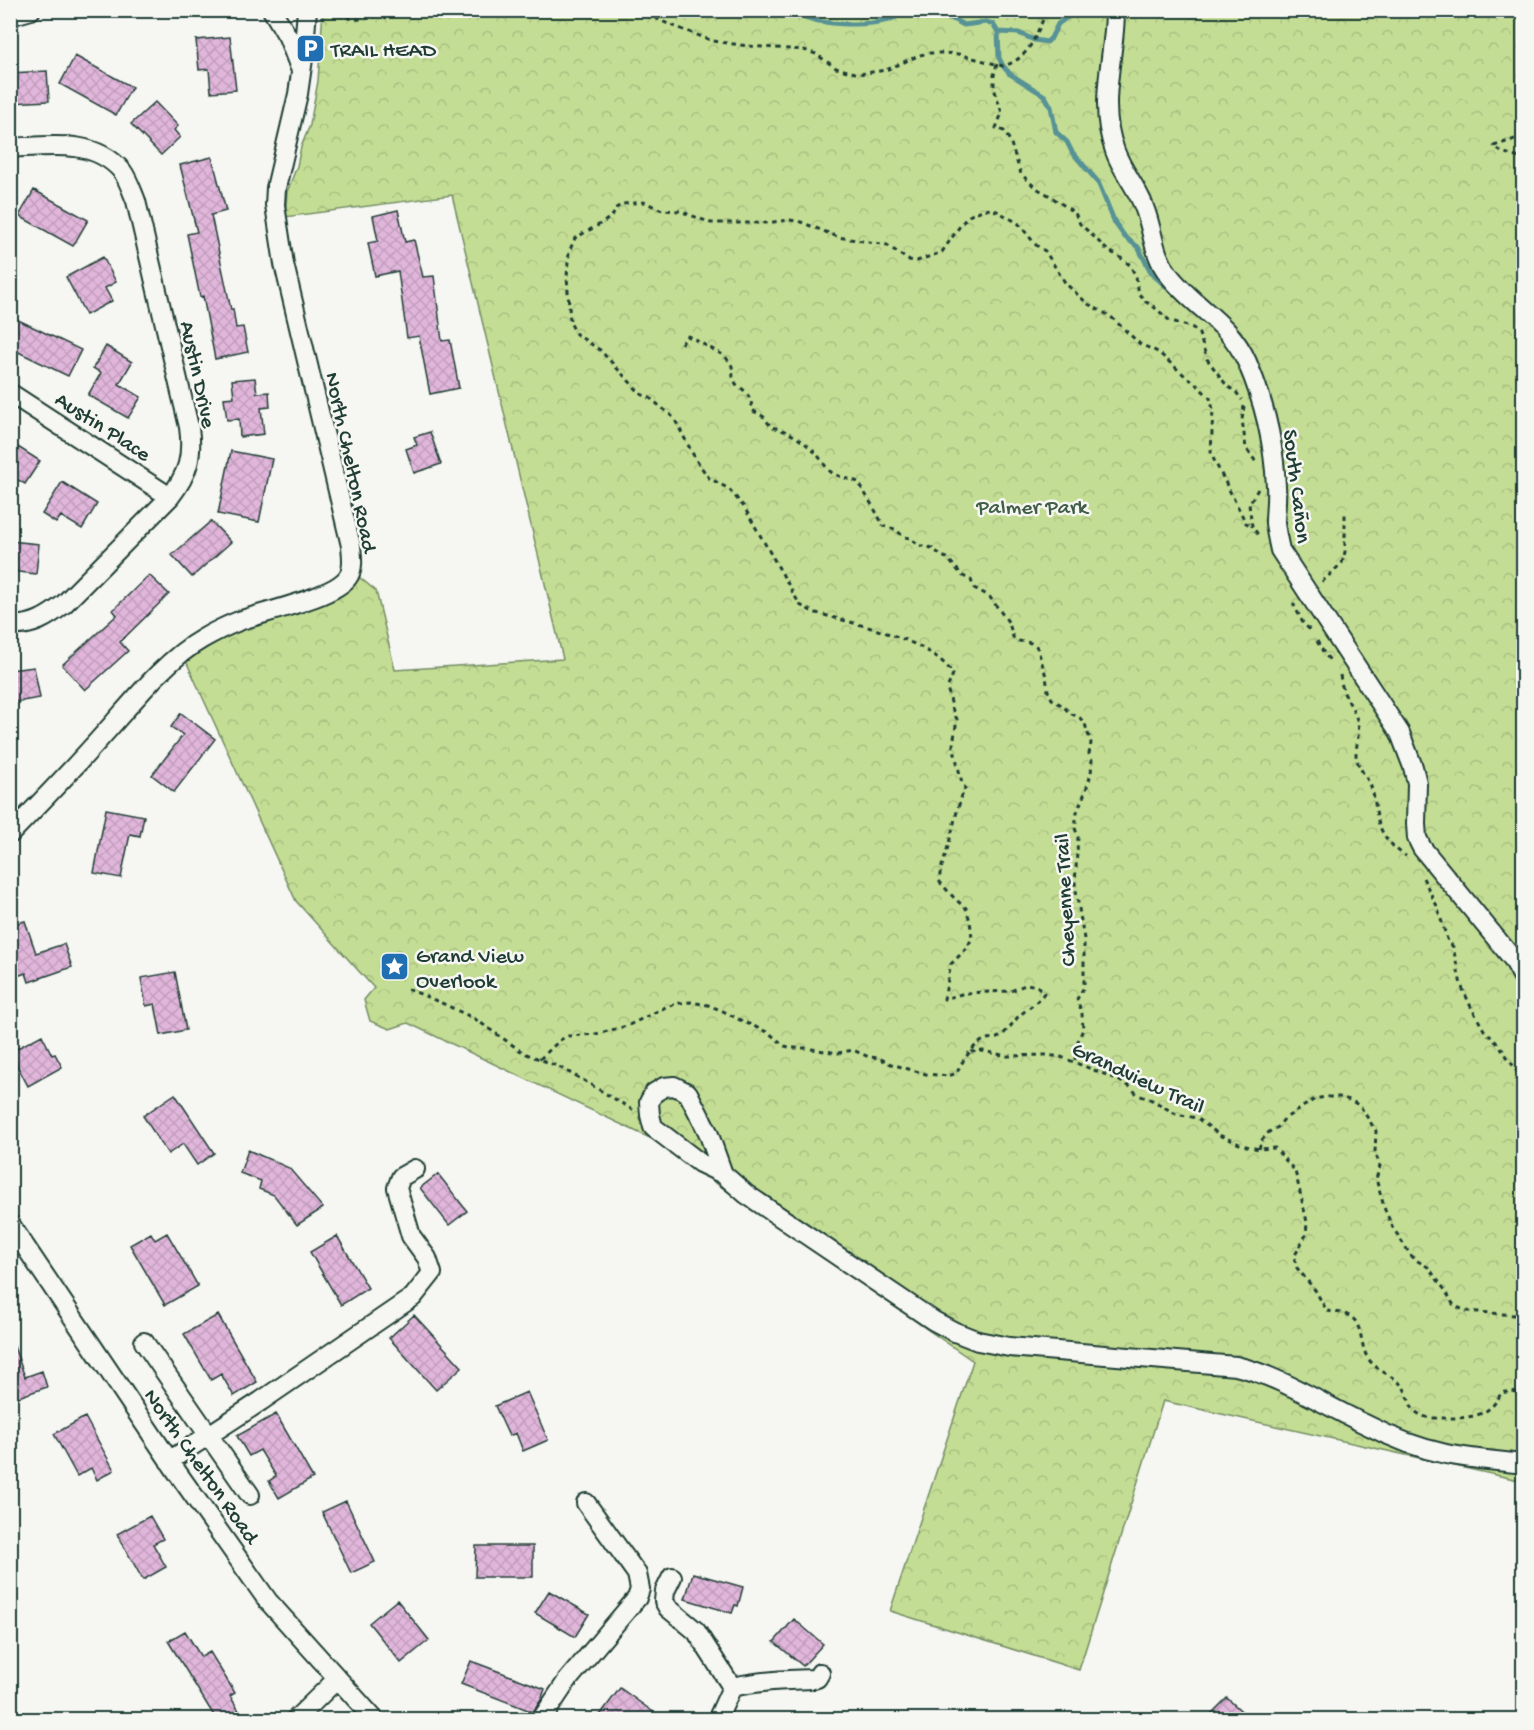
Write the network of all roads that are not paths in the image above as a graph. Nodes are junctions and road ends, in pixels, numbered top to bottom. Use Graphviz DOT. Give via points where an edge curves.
graph roads {
  1 [pos="31,10"];
  2 [pos="272,10"];
  3 [pos="307,10"];
  4 [pos="1115,10"];
  5 [pos="10,16"];
  6 [pos="301,72"];
  7 [pos="10,148"];
  8 [pos="10,393"];
  9 [pos="170,498"];
  10 [pos="10,626"];
  11 [pos="10,834"];
  12 [pos="1524,979"];
  13 [pos="415,1169"];
  14 [pos="723,1174"];
  15 [pos="10,1224"];
  16 [pos="144,1342"];
  17 [pos="209,1435"];
  18 [pos="169,1461"];
  19 [pos="1524,1464"];
  20 [pos="250,1496"];
  21 [pos="586,1503"];
  22 [pos="672,1577"];
  23 [pos="820,1673"];
  24 [pos="337,1679"];
  25 [pos="732,1687"];
  26 [pos="295,1719"];
  27 [pos="375,1719"];
  28 [pos="541,1719"];
  29 [pos="717,1719"];
  1 -- 5 [label="street"];
  2 -- 6 [label="street, North Chelton Road" via="288,37"];
  3 -- 6 [label="street, North Chelton Road"];
  4 -- 12 [label="street, South Cañon" via="1107,91 1115,153 1146,210 1158,259 1187,296 1226,328 1247,361 1274,456 1275,522 1280,550 1400,733 1417,783 1416,824 1422,848 1513,959"];
  6 -- 11 [label="street, North Chelton Road" via="276,188 276,219 351,546 349,576 325,593 240,621 180,653"];
  7 -- 9 [label="street, Austin Drive" via="77,146 93,151 122,171 130,186 191,442 188,470"];
  8 -- 9 [label="street, Austin Place"];
  9 -- 10 [label="street, Austin Drive" via="64,604 34,623"];
  13 -- 17 [label="street" via="401,1177 397,1188 411,1236 427,1258 432,1273 413,1297"];
  14 -- 14 [label="street" via="708,1132 687,1093 674,1086 654,1093 649,1102 653,1127 700,1163"];
  14 -- 19 [label="street" via="746,1194 914,1308 978,1341 1038,1351 1236,1366 1284,1383 1414,1445 1446,1454"];
  15 -- 18 [label="street, North Chelton Road"];
  16 -- 17 [label="street"];
  17 -- 18 [label="street"];
  17 -- 20 [label="street"];
  18 -- 24 [label="street, North Chelton Road" via="268,1601"];
  21 -- 28 [label="street" via="637,1574 640,1589 637,1598 567,1681"];
  22 -- 25 [label="street" via="664,1601 696,1631"];
  23 -- 25 [label="street" via="813,1679 772,1680"];
  24 -- 26 [label="street"];
  24 -- 27 [label="street, North Chelton Road"];
  25 -- 29 [label="street"];
}
